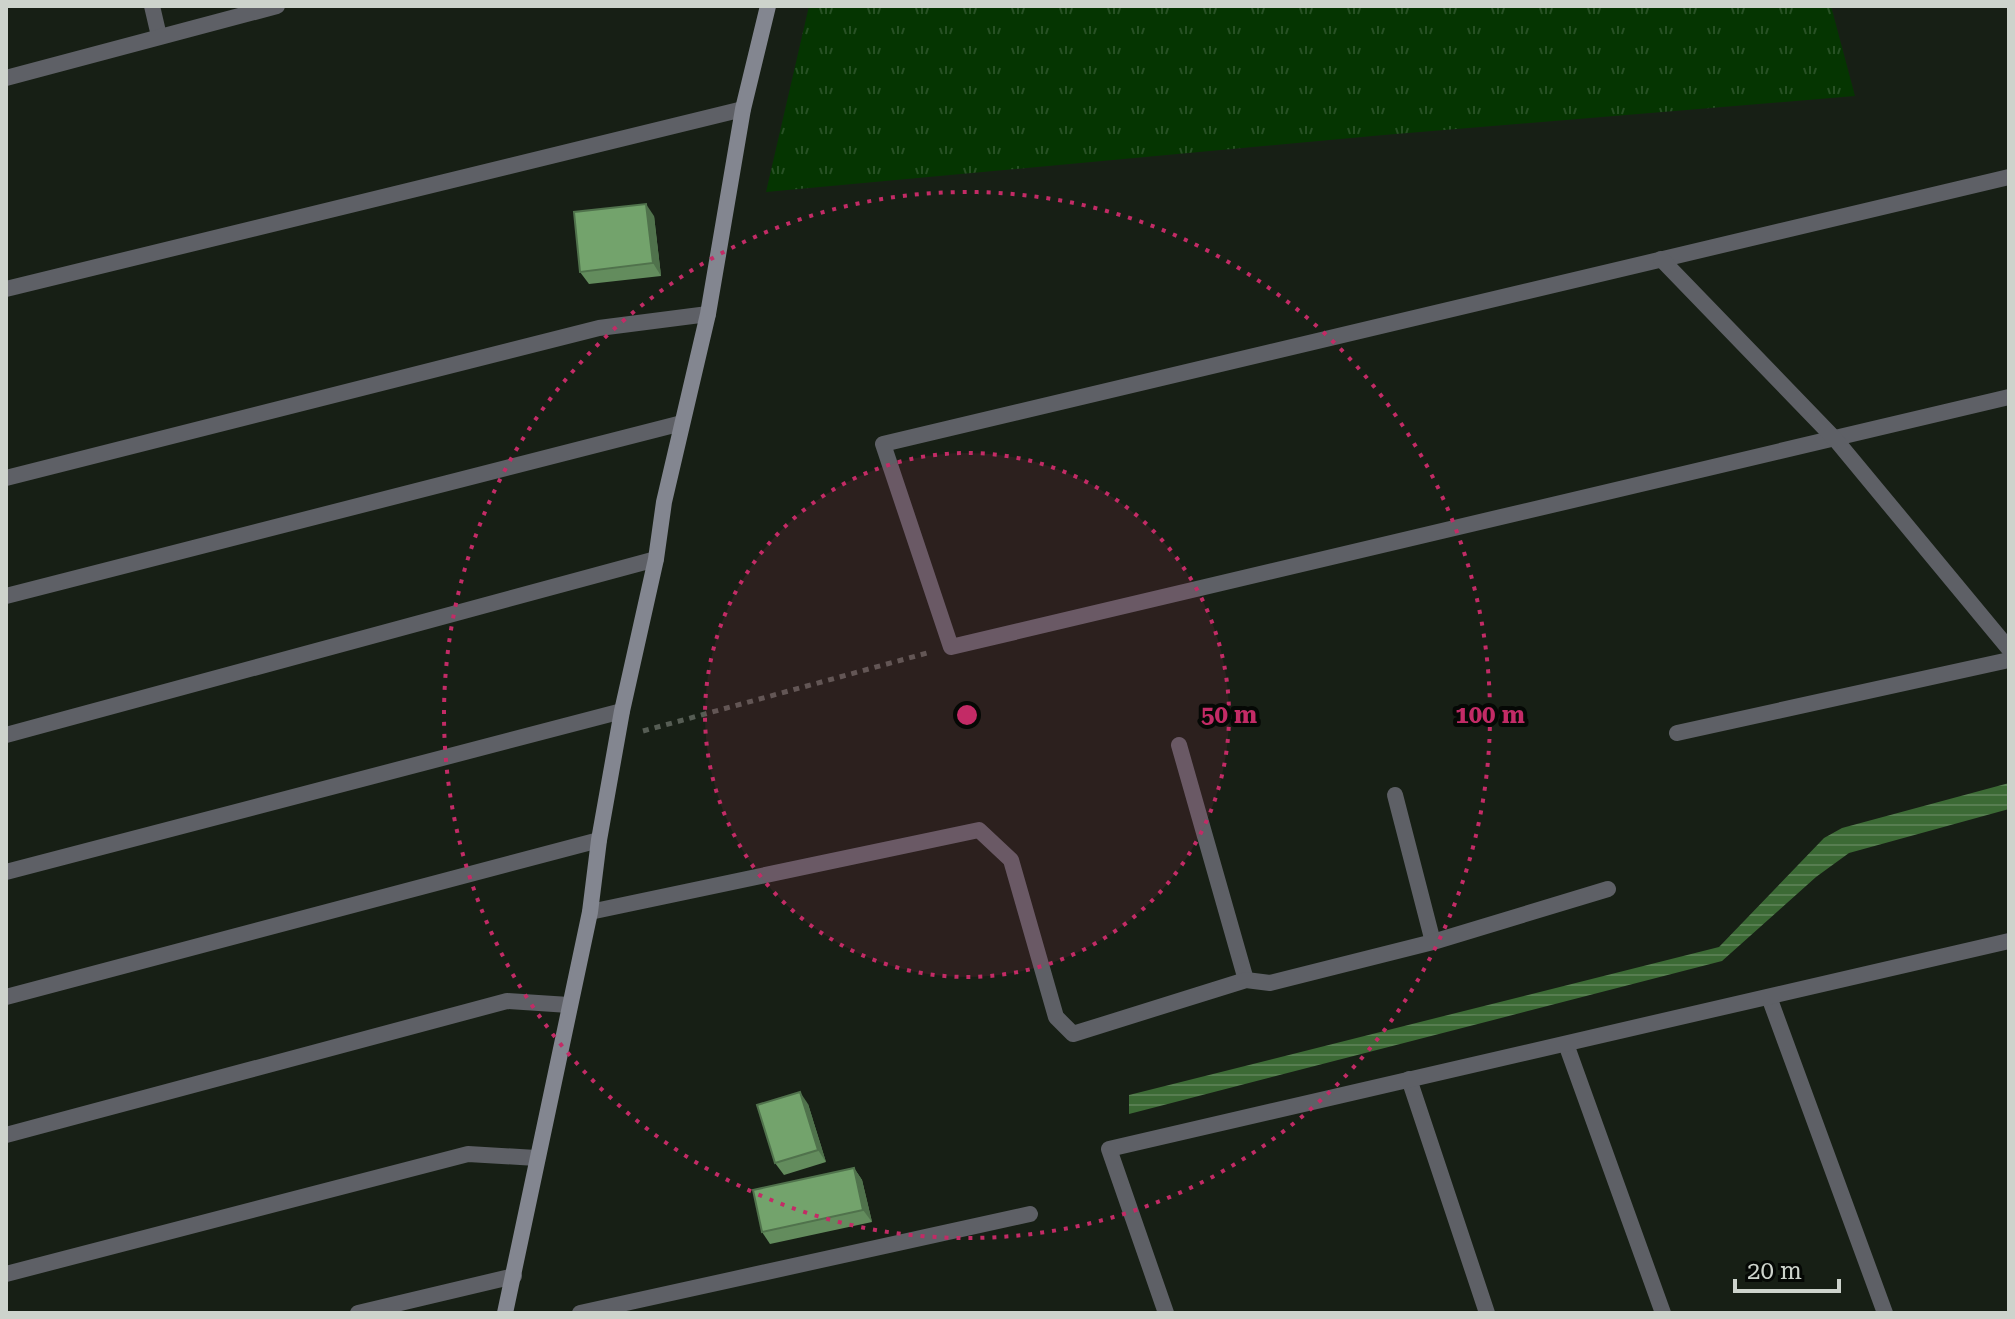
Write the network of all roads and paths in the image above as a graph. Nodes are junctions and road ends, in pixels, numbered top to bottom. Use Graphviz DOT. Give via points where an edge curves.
graph roads {
  1 [pos="152,6"];
  2 [pos="277,6"];
  3 [pos="768,6"];
  4 [pos="159,36"];
  5 [pos="6,78"];
  6 [pos="743,109"];
  7 [pos="2009,177"];
  8 [pos="1661,259"];
  9 [pos="6,289"];
  10 [pos="708,314"];
  11 [pos="2009,397"];
  12 [pos="682,423"];
  13 [pos="1835,439"];
  14 [pos="6,478"];
  15 [pos="656,559"];
  16 [pos="6,596"];
  17 [pos="951,647"];
  18 [pos="2009,649"];
  19 [pos="2009,660"];
  20 [pos="622,711"];
  21 [pos="1677,733"];
  22 [pos="6,735"];
  23 [pos="617,739"];
  24 [pos="1179,745"];
  25 [pos="1395,795"];
  26 [pos="599,840"];
  27 [pos="6,872"];
  28 [pos="1608,889"];
  29 [pos="590,912"];
  30 [pos="2009,941"];
  31 [pos="1433,942"];
  32 [pos="1246,980"];
  33 [pos="6,997"];
  34 [pos="1769,997"];
  35 [pos="569,1005"];
  36 [pos="1566,1044"];
  37 [pos="1409,1079"];
  38 [pos="6,1135"];
  39 [pos="536,1158"];
  40 [pos="1030,1214"];
  41 [pos="6,1274"];
  42 [pos="514,1276"];
  43 [pos="358,1313"];
  44 [pos="505,1313"];
  45 [pos="580,1313"];
  46 [pos="1166,1313"];
  47 [pos="1487,1313"];
  48 [pos="1663,1313"];
  49 [pos="1885,1313"];
  1 -- 4 [label="street"];
  2 -- 4 [label="street"];
  3 -- 6 [label="main road"];
  4 -- 5 [label="street"];
  6 -- 9 [label="street"];
  6 -- 10 [label="main road"];
  7 -- 8 [label="street"];
  8 -- 13 [label="street"];
  8 -- 17 [label="street" via="883,444"];
  10 -- 12 [label="main road"];
  10 -- 14 [label="street" via="599,328"];
  11 -- 13 [label="street"];
  12 -- 15 [label="main road"];
  12 -- 16 [label="street"];
  13 -- 17 [label="street"];
  13 -- 18 [label="street"];
  15 -- 20 [label="main road"];
  15 -- 22 [label="street"];
  17 -- 23 [label="path"];
  19 -- 21 [label="street"];
  20 -- 23 [label="main road"];
  20 -- 27 [label="street"];
  23 -- 26 [label="main road"];
  24 -- 32 [label="street"];
  25 -- 31 [label="street"];
  26 -- 29 [label="main road"];
  26 -- 33 [label="street"];
  28 -- 31 [label="street"];
  29 -- 32 [label="street" via="979,830 1011,860 1056,1017 1073,1034"];
  29 -- 35 [label="main road"];
  30 -- 34 [label="street"];
  31 -- 32 [label="street" via="1270,983"];
  34 -- 36 [label="street"];
  34 -- 49 [label="street"];
  35 -- 38 [label="street" via="507,1001"];
  35 -- 39 [label="main road"];
  36 -- 37 [label="street"];
  36 -- 48 [label="street"];
  37 -- 46 [label="street" via="1109,1149"];
  37 -- 47 [label="street"];
  39 -- 41 [label="street" via="468,1154"];
  39 -- 42 [label="main road"];
  40 -- 45 [label="street"];
  42 -- 43 [label="street"];
  42 -- 44 [label="main road"];
}
